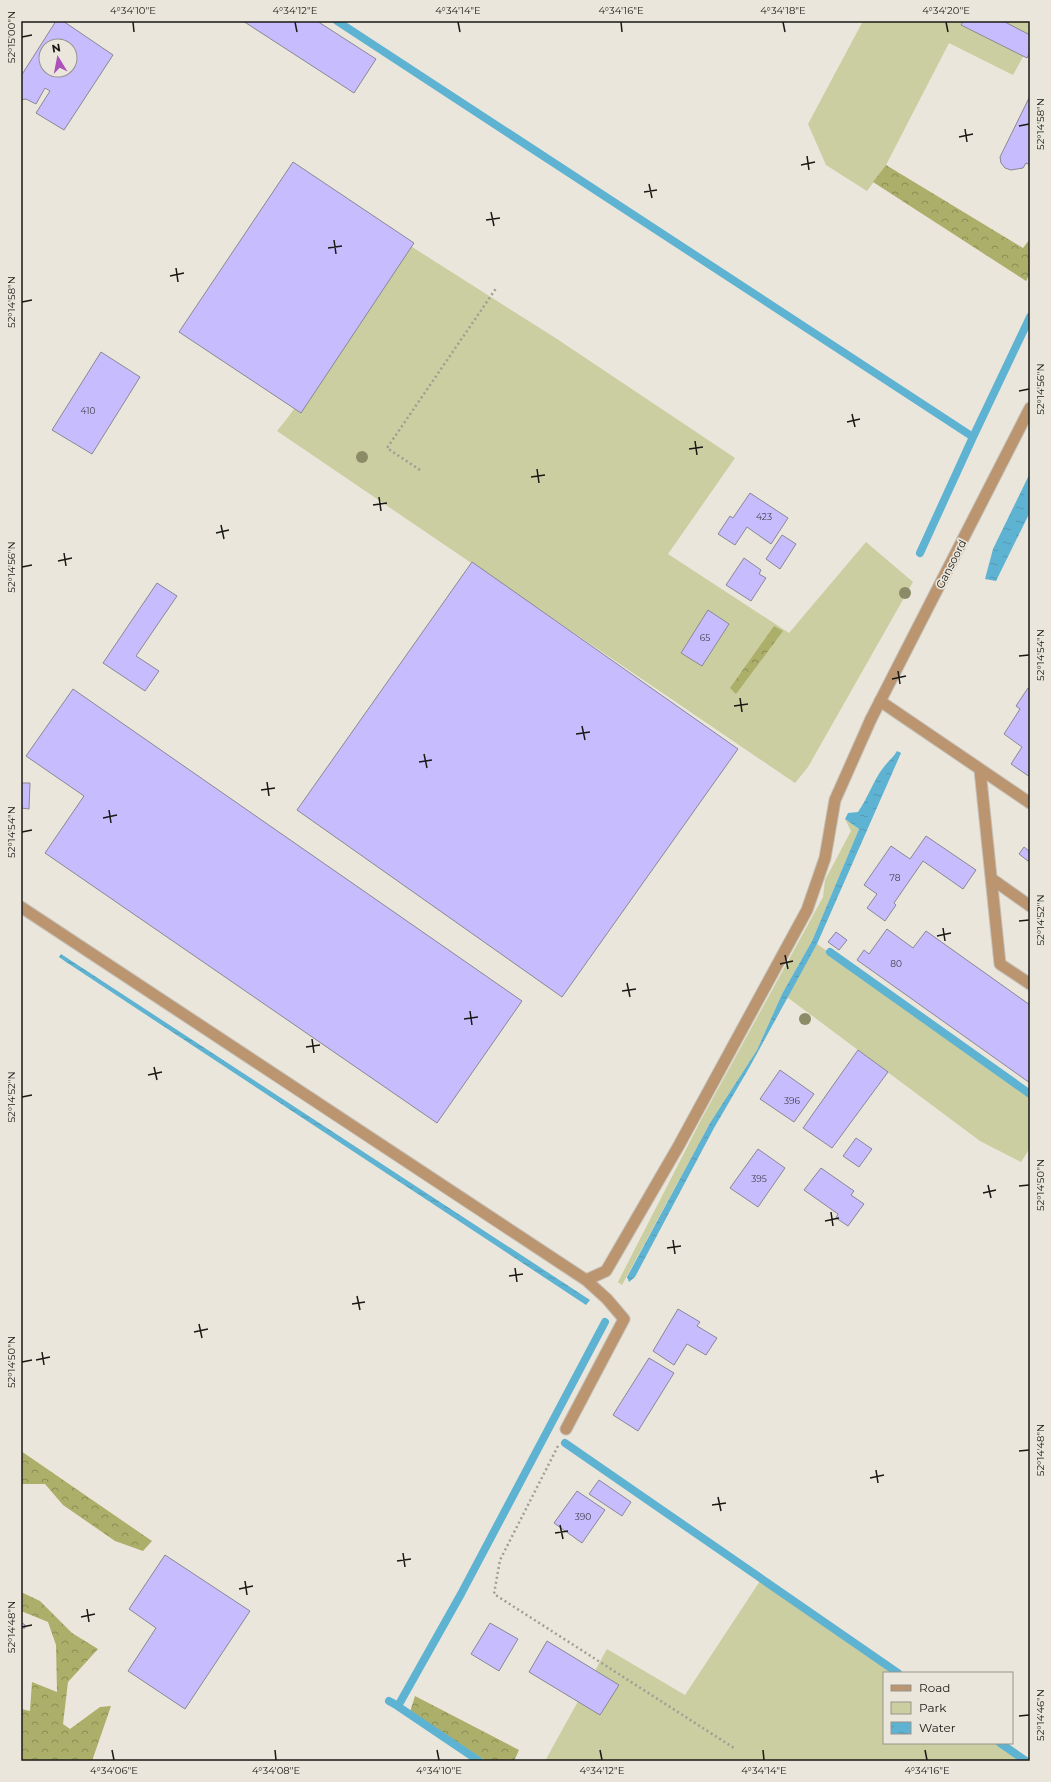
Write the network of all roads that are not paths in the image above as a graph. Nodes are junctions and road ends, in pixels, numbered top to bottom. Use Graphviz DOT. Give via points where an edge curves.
graph roads {
  1 [pos="1030,408"];
  2 [pos="880,702"];
  3 [pos="980,770"];
  4 [pos="1030,803"];
  5 [pos="992,879"];
  6 [pos="1030,906"];
  7 [pos="21,907"];
  8 [pos="1030,984"];
  9 [pos="586,1280"];
  10 [pos="566,1430"];
  1 -- 2 [label="street, Gansoord"];
  2 -- 3 [label="street"];
  2 -- 9 [label="street, Gansoord" via="835,800 826,858 807,910 678,1147 606,1271"];
  3 -- 4 [label="street"];
  3 -- 5 [label="street"];
  5 -- 6 [label="street"];
  5 -- 8 [label="street" via="1000,964"];
  7 -- 9 [label="street"];
  9 -- 10 [label="street" via="624,1319"];
}
